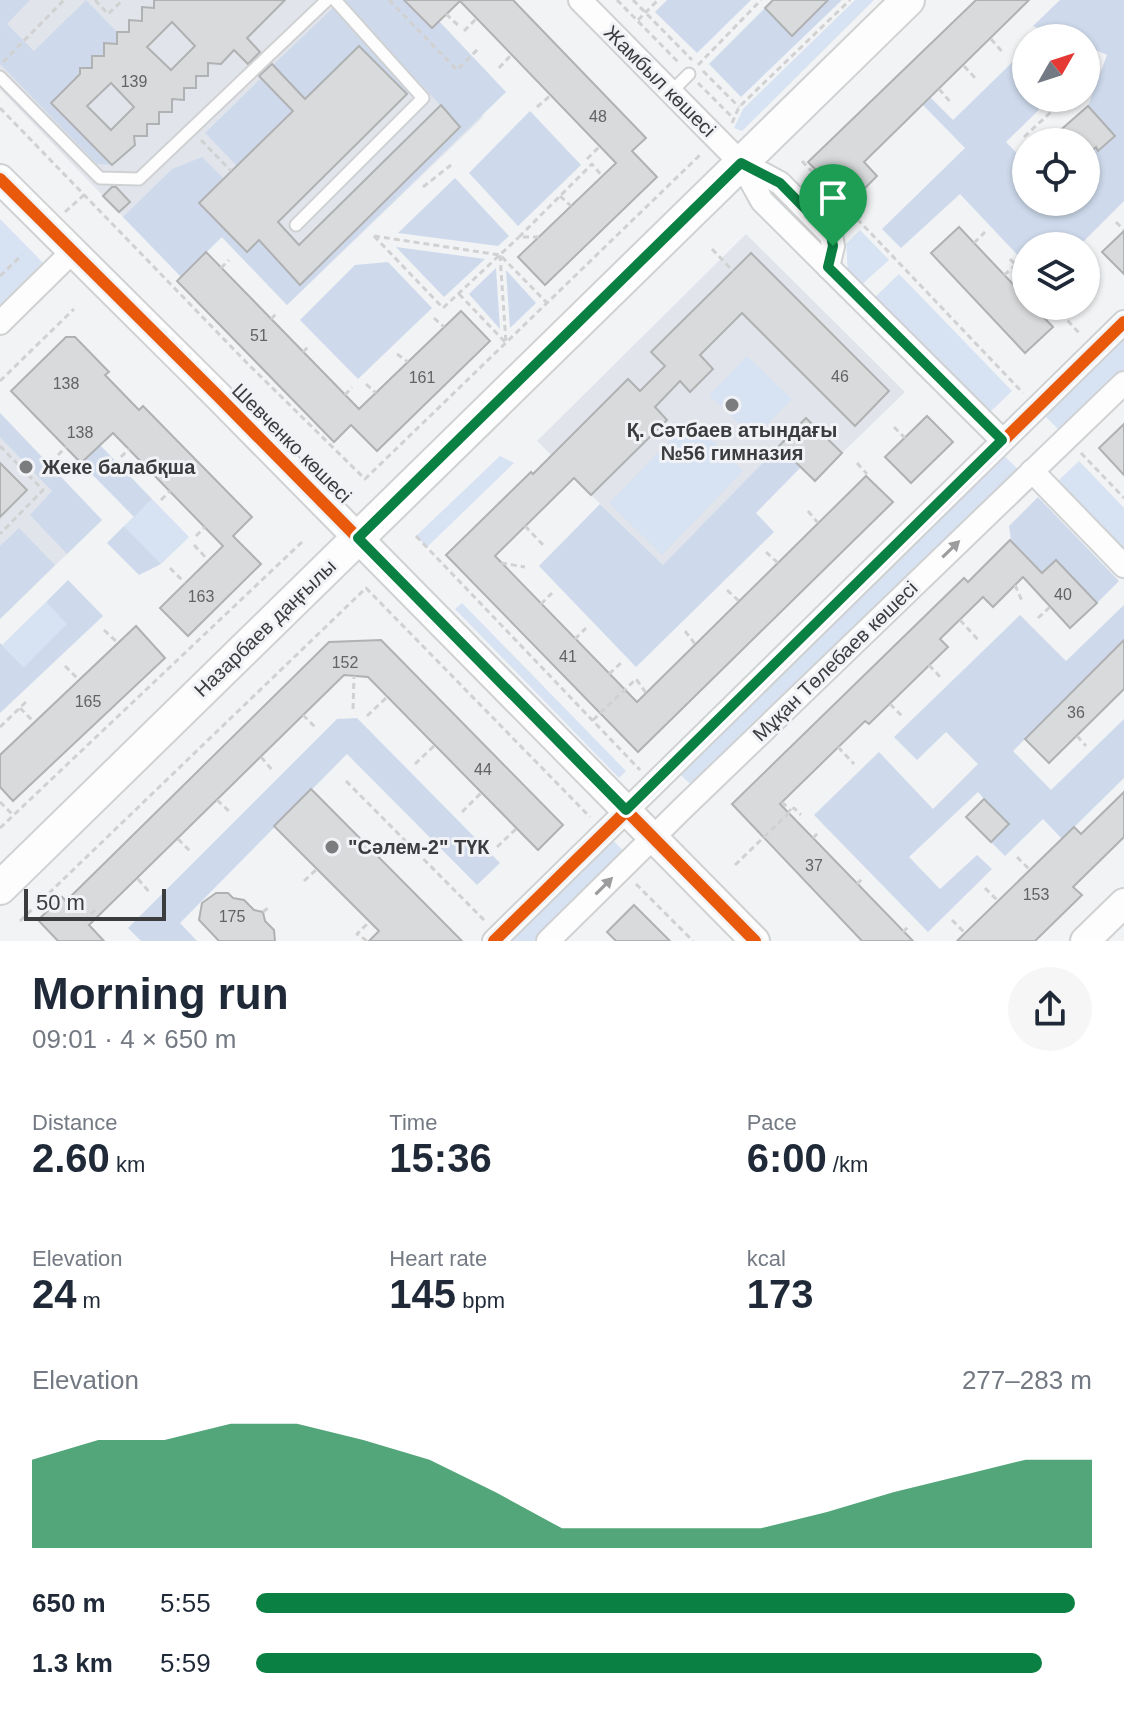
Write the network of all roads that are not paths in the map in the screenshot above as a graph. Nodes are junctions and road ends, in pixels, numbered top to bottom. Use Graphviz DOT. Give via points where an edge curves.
graph roads {
  1 [pos="327,0"];
  2 [pos="335,0"];
  3 [pos="580,0"];
  4 [pos="908,0"];
  5 [pos="693,70"];
  6 [pos="0,77"];
  7 [pos="671,92"];
  8 [pos="741,163"];
  9 [pos="0,179"];
  10 [pos="296,225"];
  11 [pos="72,252"];
  12 [pos="1124,322"];
  13 [pos="0,323"];
  14 [pos="1124,383"];
  15 [pos="1002,440"];
  16 [pos="1032,471"];
  17 [pos="358,538"];
  18 [pos="1124,566"];
  19 [pos="626,810"];
  20 [pos="653,837"];
  21 [pos="0,888"];
  22 [pos="1124,903"];
  23 [pos="491,932"];
  24 [pos="548,941"];
  25 [pos="755,941"];
  26 [pos="1085,941"];
  1 -- 6 [label="lane" via="139,179 100,178"];
  2 -- 10 [label="lane" via="423,98"];
  3 -- 7 [label="street, Жамбыл көшесі"];
  4 -- 8 [label="main road, Назарбаев даңғылы"];
  5 -- 7 [label="lane"];
  7 -- 8 [label="street, Жамбыл көшесі"];
  8 -- 15 [label="street, Жамбыл көшесі" via="780,183 831,235 828,267"];
  8 -- 17 [label="main road, Назарбаев даңғылы"];
  9 -- 11 [label="street, Шевченко көшесі"];
  11 -- 13 [label="street"];
  11 -- 17 [label="street, Шевченко көшесі"];
  12 -- 15 [label="street, Мұқан Төлебаев көшесі"];
  14 -- 16 [label="street, Мұқан Төлебаев көшесі"];
  15 -- 19 [label="street, Мұқан Төлебаев көшесі"];
  16 -- 18 [label="street"];
  20 -- 16 [label="street, Мұқан Төлебаев көшесі, one-way"];
  17 -- 19 [label="street, Шевченко көшесі"];
  17 -- 21 [label="main road, Назарбаев даңғылы"];
  19 -- 20 [label="street, Шевченко көшесі"];
  19 -- 23 [label="street, Мұқан Төлебаев көшесі"];
  24 -- 20 [label="street, Мұқан Төлебаев көшесі, one-way"];
  20 -- 25 [label="street, Шевченко көшесі"];
  22 -- 26 [label="street"];
}
